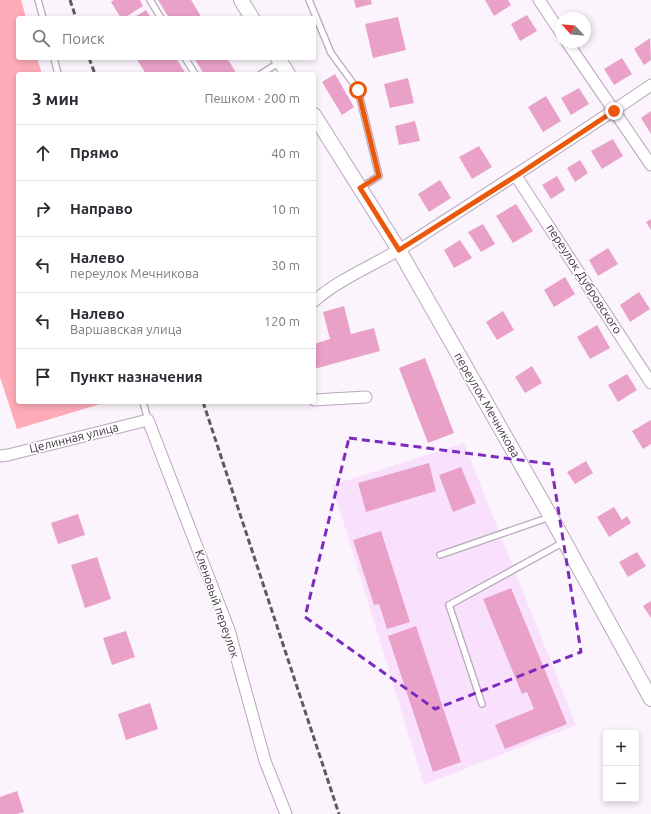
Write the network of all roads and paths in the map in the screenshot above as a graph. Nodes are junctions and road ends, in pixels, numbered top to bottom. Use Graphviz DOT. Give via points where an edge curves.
graph roads {
  1 [pos="38,0"];
  2 [pos="150,0"];
  3 [pos="241,0"];
  4 [pos="308,0"];
  5 [pos="539,0"];
  6 [pos="42,16"];
  7 [pos="160,16"];
  8 [pos="251,16"];
  9 [pos="315,16"];
  10 [pos="316,18"];
  11 [pos="555,24"];
  12 [pos="571,48"];
  13 [pos="54,60"];
  14 [pos="186,60"];
  15 [pos="279,60"];
  16 [pos="58,72"];
  17 [pos="194,72"];
  18 [pos="264,72"];
  19 [pos="287,72"];
  20 [pos="651,85"];
  21 [pos="614,111"];
  22 [pos="316,119"];
  23 [pos="651,165"];
  24 [pos="516,176"];
  25 [pos="360,188"];
  26 [pos="399,250"];
  27 [pos="316,299"];
  28 [pos="651,383"];
  29 [pos="366,397"];
  30 [pos="316,400"];
  31 [pos="144,404"];
  32 [pos="148,420"];
  33 [pos="0,456"];
  34 [pos="551,517"];
  35 [pos="564,542"];
  36 [pos="440,555"];
  37 [pos="651,699"];
  38 [pos="482,704"];
  39 [pos="286,814"];
  1 -- 6 [label="lane"];
  2 -- 7 [label="lane"];
  3 -- 8 [label="street"];
  4 -- 9 [label="lane"];
  5 -- 11 [label="street"];
  10 -- 25 [label="lane" via="331,53 358,90 379,176"];
  12 -- 21 [label="street"];
  13 -- 16 [label="lane"];
  14 -- 17 [label="lane"];
  15 -- 18 [label="lane"];
  15 -- 19 [label="street"];
  20 -- 21 [label="street"];
  21 -- 23 [label="street"];
  21 -- 24 [label="street"];
  22 -- 25 [label="street, переулок Мечникова"];
  24 -- 26 [label="street"];
  24 -- 28 [label="street, переулок Дубровского"];
  25 -- 26 [label="street, переулок Мечникова"];
  26 -- 27 [label="street" via="329,288"];
  26 -- 34 [label="street, переулок Мечникова"];
  29 -- 30 [label="street"];
  31 -- 32 [label="lane"];
  32 -- 33 [label="street, Целинная улица"];
  32 -- 39 [label="street, Кленовый переулок" via="229,630 265,761"];
  34 -- 35 [label="street, переулок Мечникова"];
  34 -- 36 [label="lane"];
  35 -- 37 [label="street, переулок Мечникова"];
  35 -- 38 [label="lane" via="449,605"];
}
